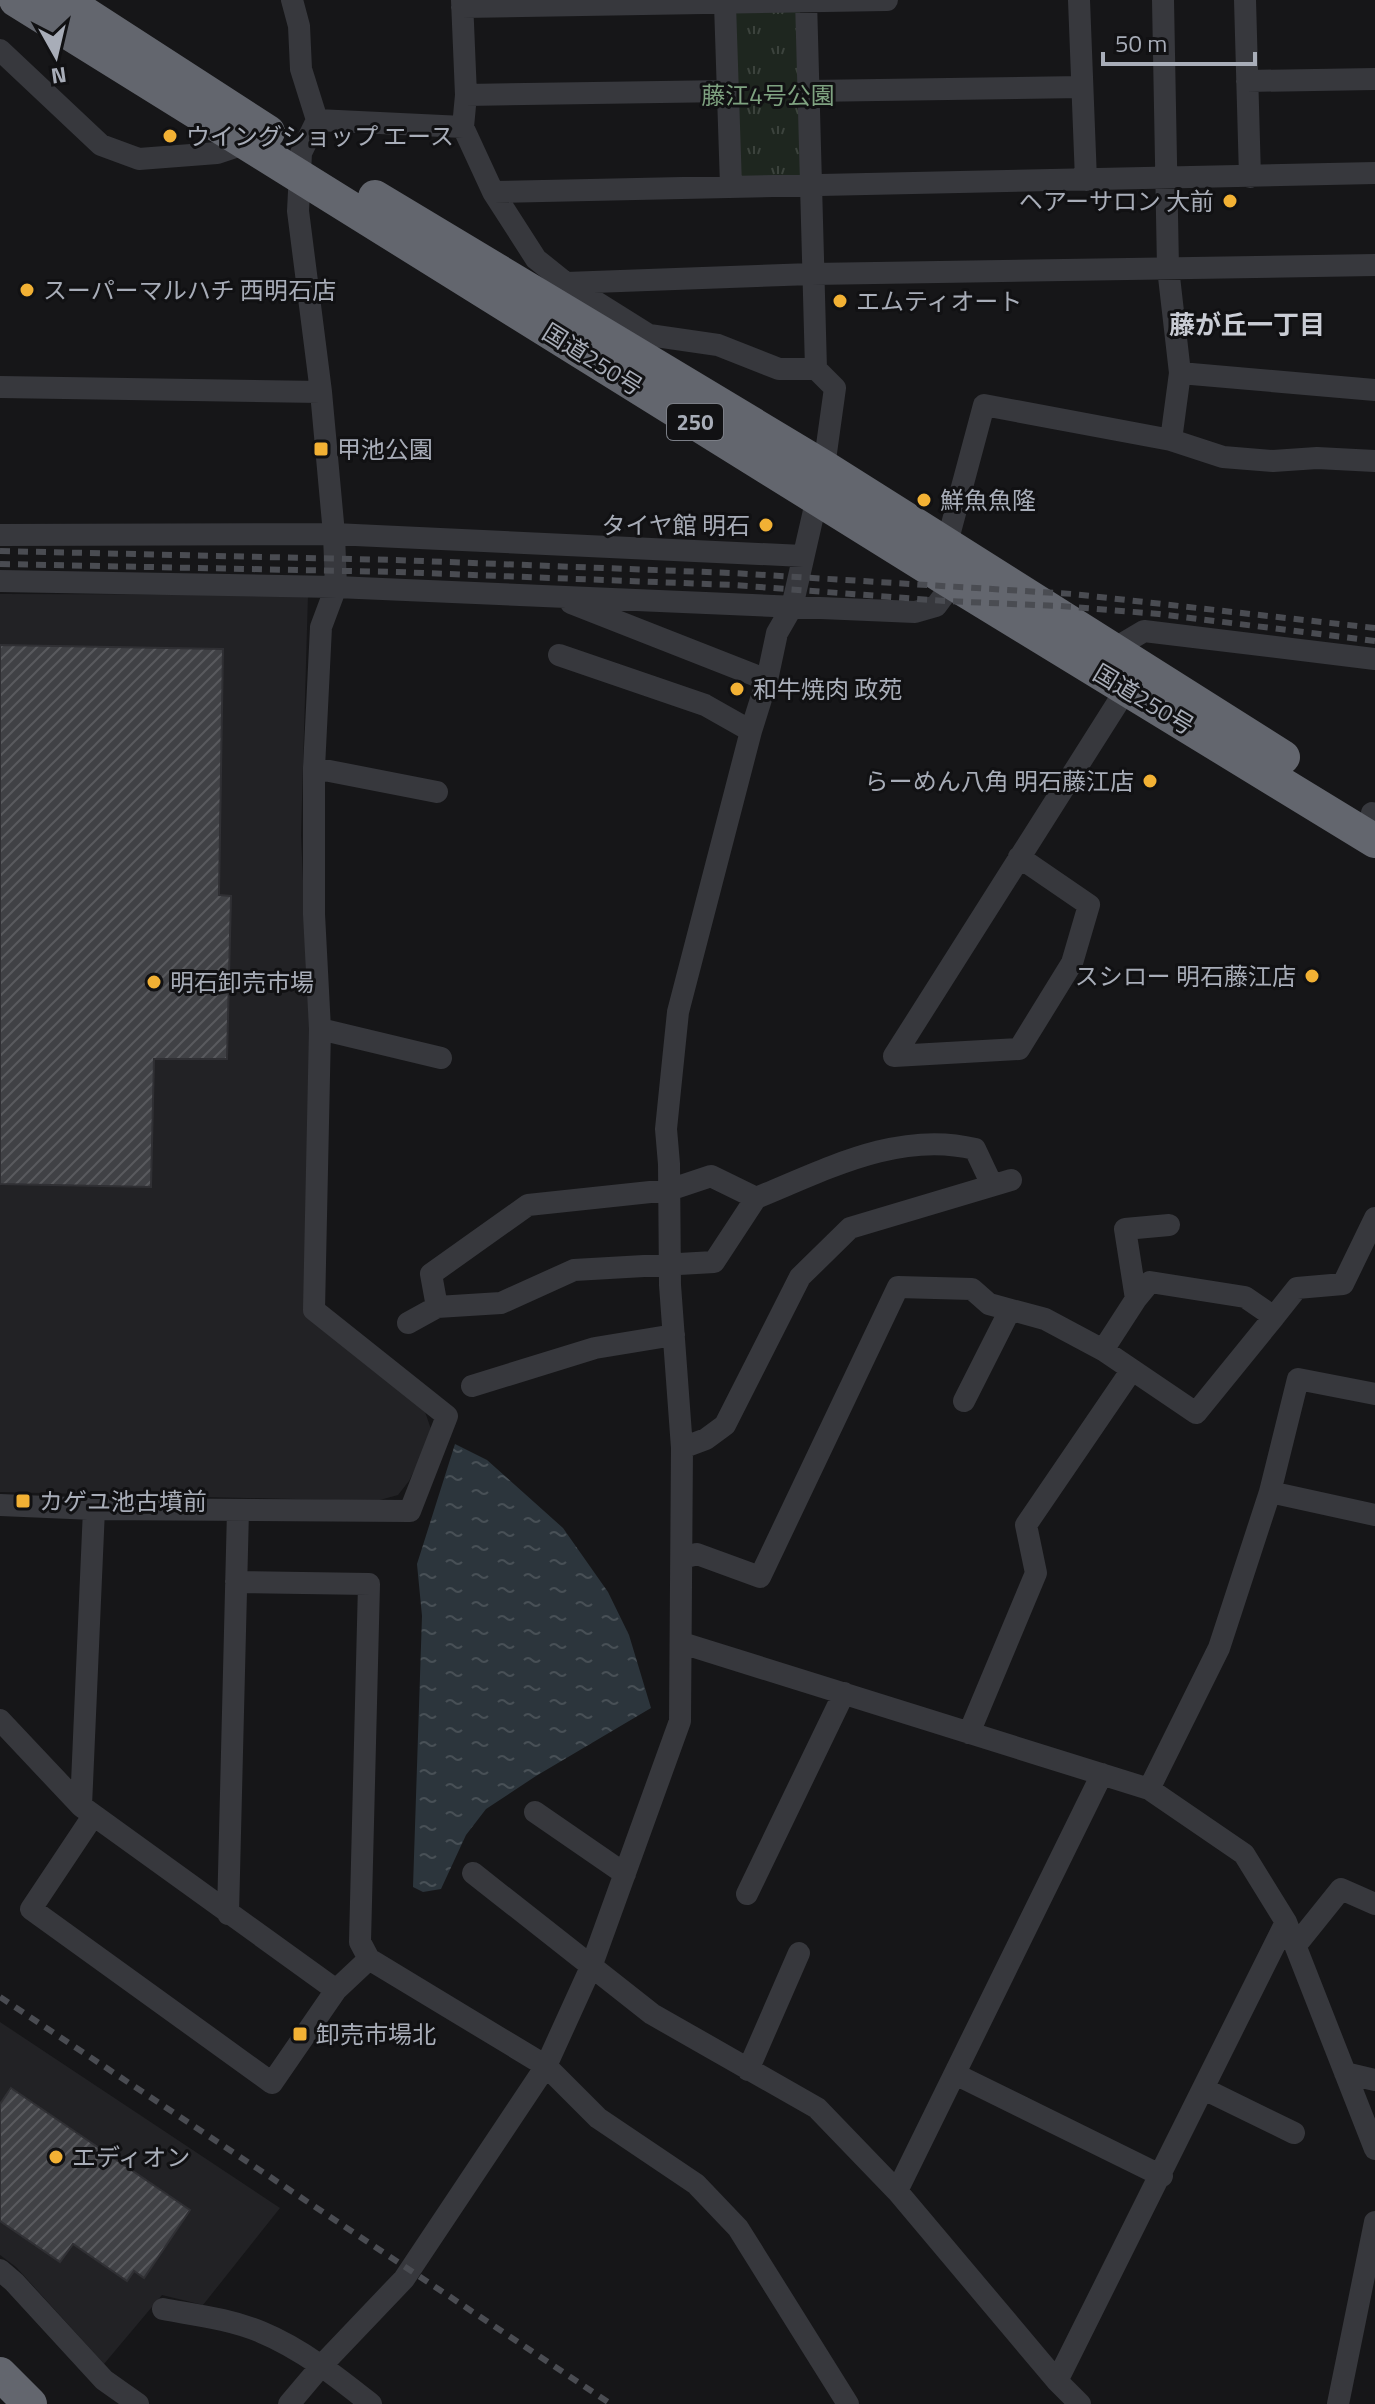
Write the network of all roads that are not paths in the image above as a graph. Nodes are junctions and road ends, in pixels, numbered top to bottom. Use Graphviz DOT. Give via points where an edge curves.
graph roads {
  1 [pos="16,0"];
  2 [pos="64,0"];
  3 [pos="292,0"];
  4 [pos="887,0"];
  5 [pos="1079,0"];
  6 [pos="1163,0"];
  7 [pos="1245,0"];
  8 [pos="806,1"];
  9 [pos="462,4"];
  10 [pos="725,4"];
  11 [pos="0,50"];
  12 [pos="1375,79"];
  13 [pos="1247,81"];
  14 [pos="1082,87"];
  15 [pos="728,91"];
  16 [pos="809,91"];
  17 [pos="466,95"];
  18 [pos="317,120"];
  19 [pos="463,127"];
  20 [pos="244,144"];
  21 [pos="300,165"];
  22 [pos="1375,173"];
  23 [pos="1250,177"];
  24 [pos="1168,179"];
  25 [pos="1086,180"];
  26 [pos="812,184"];
  27 [pos="731,186"];
  28 [pos="493,192"];
  29 [pos="1375,265"];
  30 [pos="1168,268"];
  31 [pos="812,274"];
  32 [pos="566,283"];
  33 [pos="816,369"];
  34 [pos="1180,373"];
  35 [pos="0,387"];
  36 [pos="1375,390"];
  37 [pos="321,392"];
  38 [pos="1171,440"];
  39 [pos="1375,461"];
  40 [pos="820,482"];
  41 [pos="334,534"];
  42 [pos="0,535"];
  43 [pos="947,543"];
  44 [pos="803,556"];
  45 [pos="0,581"];
  46 [pos="953,583"];
  47 [pos="336,587"];
  48 [pos="555,596"];
  49 [pos="792,607"];
  50 [pos="1112,650"];
  51 [pos="559,655"];
  52 [pos="1375,659"];
  53 [pos="767,680"];
  54 [pos="1127,688"];
  55 [pos="751,731"];
  56 [pos="314,768"];
  57 [pos="437,792"];
  58 [pos="1374,821"];
  59 [pos="1019,857"];
  60 [pos="320,1029"];
  61 [pos="441,1058"];
  62 [pos="669,1190"];
  63 [pos="756,1198"];
  64 [pos="1375,1218"];
  65 [pos="1169,1225"];
  66 [pos="670,1265"];
  67 [pos="1136,1299"];
  68 [pos="437,1307"];
  69 [pos="1010,1310"];
  70 [pos="1274,1317"];
  71 [pos="408,1323"];
  72 [pos="674,1335"];
  73 [pos="1103,1350"];
  74 [pos="1131,1371"];
  75 [pos="472,1386"];
  76 [pos="1375,1394"];
  77 [pos="964,1401"];
  78 [pos="682,1448"];
  79 [pos="1270,1492"];
  80 [pos="0,1505"];
  81 [pos="94,1509"];
  82 [pos="238,1510"];
  83 [pos="1375,1515"];
  84 [pos="682,1558"];
  85 [pos="236,1582"];
  86 [pos="682,1643"];
  87 [pos="844,1693"];
  88 [pos="0,1720"];
  89 [pos="969,1733"];
  90 [pos="1102,1774"];
  91 [pos="1149,1789"];
  92 [pos="87,1811"];
  93 [pos="535,1812"];
  94 [pos="473,1873"];
  95 [pos="625,1874"];
  96 [pos="747,1894"];
  97 [pos="1375,1904"];
  98 [pos="228,1914"];
  99 [pos="1286,1922"];
  100 [pos="1296,1945"];
  101 [pos="799,1953"];
  102 [pos="369,1959"];
  103 [pos="591,1967"];
  104 [pos="336,1990"];
  105 [pos="546,2066"];
  106 [pos="748,2070"];
  107 [pos="1345,2073"];
  108 [pos="955,2074"];
  109 [pos="1375,2080"];
  110 [pos="1204,2089"];
  111 [pos="1294,2133"];
  112 [pos="1375,2149"];
  113 [pos="1162,2176"];
  114 [pos="897,2191"];
  115 [pos="1375,2222"];
  116 [pos="0,2270"];
  117 [pos="163,2309"];
  118 [pos="322,2365"];
  119 [pos="0,2374"];
  120 [pos="1057,2381"];
  121 [pos="30,2404"];
  122 [pos="138,2404"];
  123 [pos="289,2404"];
  124 [pos="371,2404"];
  125 [pos="848,2404"];
  126 [pos="1080,2404"];
  127 [pos="1338,2404"];
  1 -- 20 [label="highway, 国道250号 / 250"];
  2 -- 21 [label="highway, 国道250号 / 250"];
  3 -- 18 [label="street" via="301,69"];
  4 -- 8 [label="street"];
  5 -- 14 [label="street"];
  6 -- 24 [label="street"];
  7 -- 13 [label="street"];
  8 -- 10 [label="street"];
  8 -- 16 [label="street"];
  9 -- 10 [label="street"];
  9 -- 17 [label="street"];
  10 -- 15 [label="street"];
  11 -- 20 [label="street" via="101,145 139,159 217,153"];
  12 -- 13 [label="street"];
  13 -- 23 [label="street"];
  14 -- 16 [label="street"];
  14 -- 25 [label="street"];
  15 -- 17 [label="street"];
  15 -- 27 [label="street"];
  16 -- 26 [label="street"];
  17 -- 19 [label="street"];
  18 -- 19 [label="street"];
  18 -- 21 [label="street"];
  19 -- 28 [label="street"];
  20 -- 21 [label="highway, 国道250号 / 250"];
  21 -- 37 [label="street" via="298,211"];
  21 -- 40 [label="highway, 国道250号 / 250"];
  22 -- 23 [label="street"];
  23 -- 24 [label="street"];
  24 -- 25 [label="street"];
  24 -- 30 [label="street"];
  25 -- 26 [label="street"];
  26 -- 27 [label="street"];
  26 -- 31 [label="street"];
  27 -- 28 [label="street"];
  28 -- 32 [label="street" via="536,259"];
  29 -- 30 [label="street"];
  30 -- 31 [label="street"];
  30 -- 34 [label="street"];
  31 -- 32 [label="street"];
  31 -- 33 [label="street"];
  32 -- 33 [label="street" via="649,335 718,345 779,369"];
  33 -- 40 [label="street" via="835,388"];
  34 -- 36 [label="street"];
  34 -- 38 [label="street"];
  35 -- 37 [label="street"];
  37 -- 41 [label="street"];
  38 -- 39 [label="street" via="1223,457"];
  38 -- 43 [label="street" via="984,405"];
  40 -- 43 [label="highway, 国道250号 / 250"];
  40 -- 44 [label="street"];
  40 -- 46 [label="highway, 国道250号 / 250"];
  41 -- 42 [label="street"];
  41 -- 44 [label="street"];
  41 -- 47 [label="street"];
  43 -- 50 [label="highway, 国道250号 / 250"];
  44 -- 49 [label="street"];
  45 -- 47 [label="street"];
  46 -- 49 [label="street" via="936,606 915,612"];
  46 -- 54 [label="highway, 国道250号 / 250"];
  47 -- 48 [label="street"];
  47 -- 56 [label="street" via="321,627"];
  48 -- 49 [label="street"];
  48 -- 53 [label="street"];
  49 -- 53 [label="street" via="777,633"];
  50 -- 52 [label="street" via="1144,631"];
  50 -- 58 [label="highway, 国道250号 / 250"];
  51 -- 55 [label="street" via="705,705"];
  53 -- 55 [label="street"];
  54 -- 58 [label="highway, 国道250号 / 250"];
  54 -- 59 [label="street"];
  55 -- 62 [label="street" via="678,1012 666,1129"];
  56 -- 57 [label="street"];
  56 -- 60 [label="street"];
  59 -- 59 [label="street" via="911,1029 894,1056 1019,1049 1072,963 1089,905"];
  60 -- 61 [label="street"];
  60 -- 82 [label="street" via="314,1310 447,1416 410,1511"];
  62 -- 63 [label="street" via="711,1176"];
  62 -- 66 [label="street"];
  62 -- 68 [label="street" via="528,1205 431,1274"];
  63 -- 66 [label="street" via="714,1262"];
  63 -- 78 [label="street" via="870,1152 948,1142 975,1149 1001,1182 850,1228 800,1277 725,1425"];
  64 -- 70 [label="street" via="1343,1284 1297,1288"];
  65 -- 67 [label="street" via="1125,1229"];
  66 -- 68 [label="street" via="574,1270 501,1303"];
  66 -- 72 [label="street"];
  67 -- 70 [label="street" via="1150,1282 1245,1297"];
  67 -- 73 [label="street"];
  68 -- 71 [label="street"];
  69 -- 73 [label="street" via="1045,1319"];
  69 -- 77 [label="street"];
  69 -- 84 [label="street" via="989,1304 972,1289 898,1287 760,1577 697,1554"];
  70 -- 74 [label="street" via="1196,1413"];
  72 -- 75 [label="street" via="595,1348"];
  72 -- 78 [label="street"];
  73 -- 74 [label="street"];
  74 -- 89 [label="street" via="1026,1525 1036,1573"];
  76 -- 79 [label="street" via="1298,1379"];
  78 -- 84 [label="street"];
  79 -- 83 [label="street"];
  79 -- 91 [label="street" via="1219,1648"];
  80 -- 81 [label="street"];
  81 -- 82 [label="street"];
  81 -- 92 [label="street"];
  82 -- 85 [label="street"];
  84 -- 86 [label="street"];
  85 -- 98 [label="street"];
  85 -- 102 [label="street" via="369,1584 360,1942"];
  86 -- 87 [label="street"];
  86 -- 95 [label="street" via="680,1721"];
  87 -- 89 [label="street"];
  87 -- 96 [label="street"];
  88 -- 92 [label="street"];
  89 -- 90 [label="street"];
  90 -- 91 [label="street"];
  90 -- 108 [label="street"];
  91 -- 99 [label="street" via="1244,1854"];
  92 -- 98 [label="street"];
  92 -- 104 [label="street" via="31,1909 246,2065 272,2083"];
  93 -- 95 [label="street"];
  94 -- 103 [label="street"];
  95 -- 103 [label="street"];
  97 -- 100 [label="street" via="1341,1889"];
  98 -- 104 [label="street"];
  99 -- 100 [label="street"];
  99 -- 110 [label="street"];
  100 -- 107 [label="street"];
  101 -- 106 [label="street"];
  102 -- 104 [label="street"];
  102 -- 105 [label="street"];
  103 -- 105 [label="street"];
  103 -- 106 [label="street" via="652,2014"];
  105 -- 118 [label="street" via="404,2279"];
  105 -- 125 [label="street" via="598,2118 696,2184 738,2228"];
  106 -- 114 [label="street" via="817,2108"];
  107 -- 109 [label="street"];
  107 -- 112 [label="street"];
  108 -- 113 [label="street"];
  108 -- 114 [label="street"];
  110 -- 111 [label="street"];
  110 -- 113 [label="street"];
  113 -- 120 [label="street"];
  114 -- 120 [label="street"];
  115 -- 127 [label="street"];
  116 -- 122 [label="street" via="104,2380"];
  117 -- 118 [label="street" via="261,2332"];
  118 -- 123 [label="street"];
  118 -- 124 [label="street"];
  119 -- 121 [label="highway"];
  120 -- 126 [label="street"];
}
